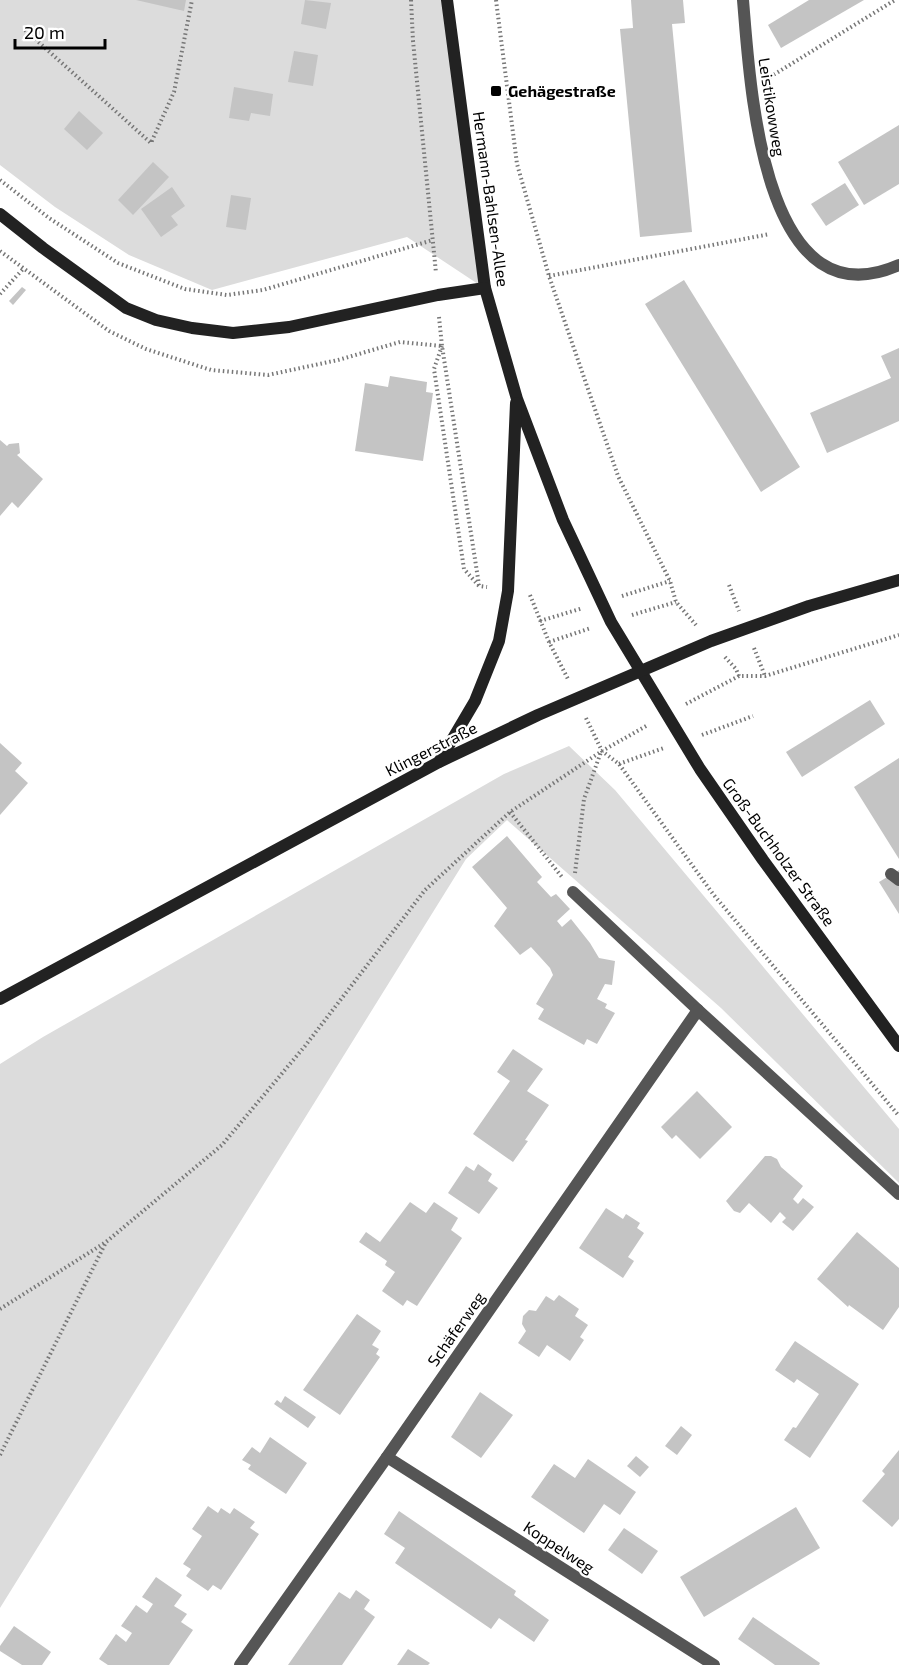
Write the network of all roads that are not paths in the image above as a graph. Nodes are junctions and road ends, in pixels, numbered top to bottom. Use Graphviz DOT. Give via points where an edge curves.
graph roads {
  1 [pos="447,0"];
  2 [pos="742,0"];
  3 [pos="0,214"];
  4 [pos="899,265"];
  5 [pos="485,288"];
  6 [pos="517,399"];
  7 [pos="899,580"];
  8 [pos="641,671"];
  9 [pos="439,762"];
  10 [pos="573,892"];
  11 [pos="0,999"];
  12 [pos="698,1010"];
  13 [pos="899,1046"];
  14 [pos="899,1194"];
  15 [pos="387,1456"];
  16 [pos="240,1665"];
  17 [pos="714,1665"];
  1 -- 5 [label="street, Hermann-Bahlsen-Allee"];
  2 -- 4 [label="street, Leistikowweg" via="750,81 765,167 791,230 810,254 833,271 861,276"];
  3 -- 5 [label="street" via="126,308 192,328 233,333 289,327"];
  5 -- 6 [label="street, Hermann-Bahlsen-Allee"];
  6 -- 8 [label="street, Hermann-Bahlsen-Allee" via="563,520 610,622"];
  6 -- 9 [label="street, Hermann-Bahlsen-Allee" via="508,591 499,641 475,701"];
  7 -- 8 [label="street, Klingerstraße" via="809,606"];
  8 -- 9 [label="street, Klingerstraße"];
  8 -- 13 [label="street, Groß-Buchholzer Straße" via="700,770"];
  9 -- 11 [label="street, Klingerstraße"];
  10 -- 12 [label="street"];
  12 -- 14 [label="street"];
  12 -- 15 [label="street, Schäferweg"];
  15 -- 16 [label="street, Schäferweg"];
  15 -- 17 [label="street, Koppelweg"];
}
